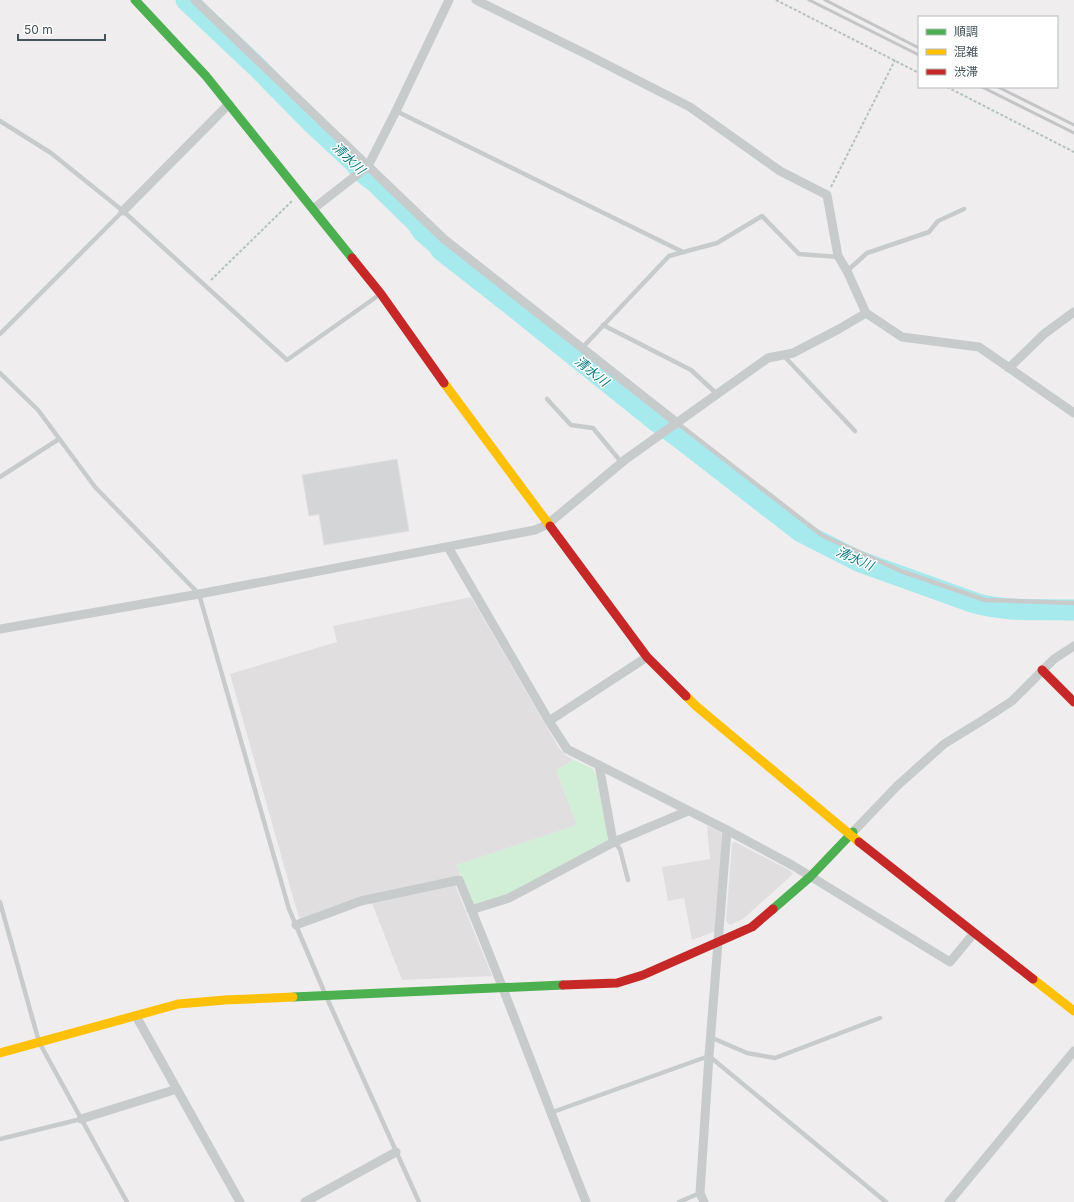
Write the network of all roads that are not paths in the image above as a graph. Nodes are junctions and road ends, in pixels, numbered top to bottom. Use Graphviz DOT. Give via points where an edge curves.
graph roads {
  1 [pos="135,0"];
  2 [pos="195,0"];
  3 [pos="449,0"];
  4 [pos="476,0"];
  5 [pos="229,104"];
  6 [pos="396,111"];
  7 [pos="0,121"];
  8 [pos="368,166"];
  9 [pos="313,209"];
  10 [pos="964,209"];
  11 [pos="123,211"];
  12 [pos="683,252"];
  13 [pos="839,258"];
  14 [pos="847,271"];
  15 [pos="381,294"];
  16 [pos="1074,312"];
  17 [pos="866,313"];
  18 [pos="604,324"];
  19 [pos="0,334"];
  20 [pos="582,348"];
  21 [pos="783,355"];
  22 [pos="1009,368"];
  23 [pos="0,373"];
  24 [pos="716,394"];
  25 [pos="547,399"];
  26 [pos="1074,413"];
  27 [pos="676,422"];
  28 [pos="855,431"];
  29 [pos="59,439"];
  30 [pos="622,462"];
  31 [pos="0,476"];
  32 [pos="548,524"];
  33 [pos="448,547"];
  34 [pos="199,594"];
  35 [pos="1074,603"];
  36 [pos="0,629"];
  37 [pos="1074,646"];
  38 [pos="647,657"];
  39 [pos="1042,670"];
  40 [pos="1074,702"];
  41 [pos="549,721"];
  42 [pos="599,765"];
  43 [pos="688,811"];
  44 [pos="727,830"];
  45 [pos="852,834"];
  46 [pos="614,842"];
  47 [pos="810,877"];
  48 [pos="628,880"];
  49 [pos="0,902"];
  50 [pos="471,910"];
  51 [pos="296,925"];
  52 [pos="974,933"];
  53 [pos="717,942"];
  54 [pos="503,988"];
  55 [pos="326,996"];
  56 [pos="1074,1011"];
  57 [pos="136,1016"];
  58 [pos="880,1018"];
  59 [pos="710,1037"];
  60 [pos="39,1042"];
  61 [pos="1074,1051"];
  62 [pos="0,1053"];
  63 [pos="708,1056"];
  64 [pos="177,1089"];
  65 [pos="550,1112"];
  66 [pos="81,1119"];
  67 [pos="0,1139"];
  68 [pos="396,1152"];
  69 [pos="700,1193"];
  70 [pos="127,1202"];
  71 [pos="240,1202"];
  72 [pos="305,1202"];
  73 [pos="419,1202"];
  74 [pos="586,1202"];
  75 [pos="679,1202"];
  76 [pos="704,1202"];
  77 [pos="886,1202"];
  78 [pos="949,1202"];
  1 -- 5 [label="street"];
  2 -- 8 [label="street"];
  3 -- 6 [label="street"];
  4 -- 13 [label="street" via="690,107 780,171 827,195"];
  5 -- 9 [label="street"];
  5 -- 11 [label="street"];
  6 -- 8 [label="street"];
  6 -- 12 [label="lane"];
  7 -- 11 [label="lane" via="51,153"];
  8 -- 9 [label="street"];
  8 -- 20 [label="street" via="444,239"];
  9 -- 15 [label="street"];
  10 -- 14 [label="lane" via="938,221 929,232 867,252"];
  11 -- 15 [label="lane" via="287,360"];
  11 -- 19 [label="lane"];
  12 -- 13 [label="lane" via="717,243 762,216 799,254"];
  12 -- 18 [label="lane" via="669,256"];
  13 -- 14 [label="street"];
  14 -- 17 [label="street"];
  15 -- 32 [label="street"];
  16 -- 22 [label="street" via="1044,334"];
  17 -- 21 [label="street" via="793,353"];
  17 -- 22 [label="street" via="902,337 979,347"];
  18 -- 20 [label="lane"];
  18 -- 24 [label="lane" via="691,370"];
  20 -- 27 [label="street"];
  21 -- 24 [label="street" via="768,358"];
  21 -- 28 [label="lane"];
  22 -- 26 [label="street"];
  23 -- 29 [label="lane" via="38,410"];
  24 -- 27 [label="street"];
  25 -- 30 [label="lane" via="572,425 593,428"];
  27 -- 30 [label="street"];
  27 -- 35 [label="lane" via="823,536 901,571 985,600"];
  29 -- 31 [label="lane"];
  29 -- 34 [label="lane" via="95,487"];
  30 -- 32 [label="street"];
  32 -- 33 [label="street" via="535,530"];
  32 -- 38 [label="street"];
  33 -- 34 [label="street"];
  33 -- 41 [label="street"];
  34 -- 36 [label="street"];
  34 -- 51 [label="lane" via="289,909"];
  37 -- 39 [label="street" via="1061,653"];
  38 -- 41 [label="street"];
  38 -- 45 [label="street" via="696,706"];
  39 -- 40 [label="street"];
  39 -- 45 [label="street" via="1012,701 944,744 897,786"];
  41 -- 42 [label="street" via="567,749"];
  42 -- 43 [label="street"];
  42 -- 46 [label="street"];
  43 -- 44 [label="street"];
  43 -- 46 [label="street"];
  44 -- 47 [label="street"];
  44 -- 53 [label="street"];
  45 -- 47 [label="street"];
  45 -- 52 [label="street"];
  46 -- 48 [label="lane" via="620,849"];
  46 -- 50 [label="street" via="509,898"];
  47 -- 52 [label="street" via="950,962"];
  47 -- 53 [label="street" via="752,927"];
  49 -- 60 [label="lane"];
  50 -- 51 [label="street" via="459,880 361,901"];
  50 -- 54 [label="street"];
  51 -- 55 [label="lane"];
  52 -- 56 [label="street"];
  53 -- 54 [label="street" via="643,975 617,983"];
  53 -- 59 [label="street"];
  54 -- 55 [label="street"];
  54 -- 65 [label="street"];
  55 -- 57 [label="street" via="178,1004"];
  55 -- 68 [label="lane"];
  57 -- 60 [label="street"];
  57 -- 64 [label="street"];
  58 -- 59 [label="lane" via="775,1058 747,1053"];
  59 -- 63 [label="street"];
  60 -- 62 [label="street"];
  60 -- 66 [label="lane"];
  61 -- 78 [label="street"];
  63 -- 65 [label="lane"];
  63 -- 69 [label="street"];
  63 -- 77 [label="lane"];
  64 -- 66 [label="street"];
  64 -- 71 [label="street"];
  65 -- 74 [label="street"];
  66 -- 67 [label="lane"];
  66 -- 70 [label="lane"];
  68 -- 72 [label="street"];
  68 -- 73 [label="lane"];
  69 -- 75 [label="lane"];
  69 -- 76 [label="street"];
}
